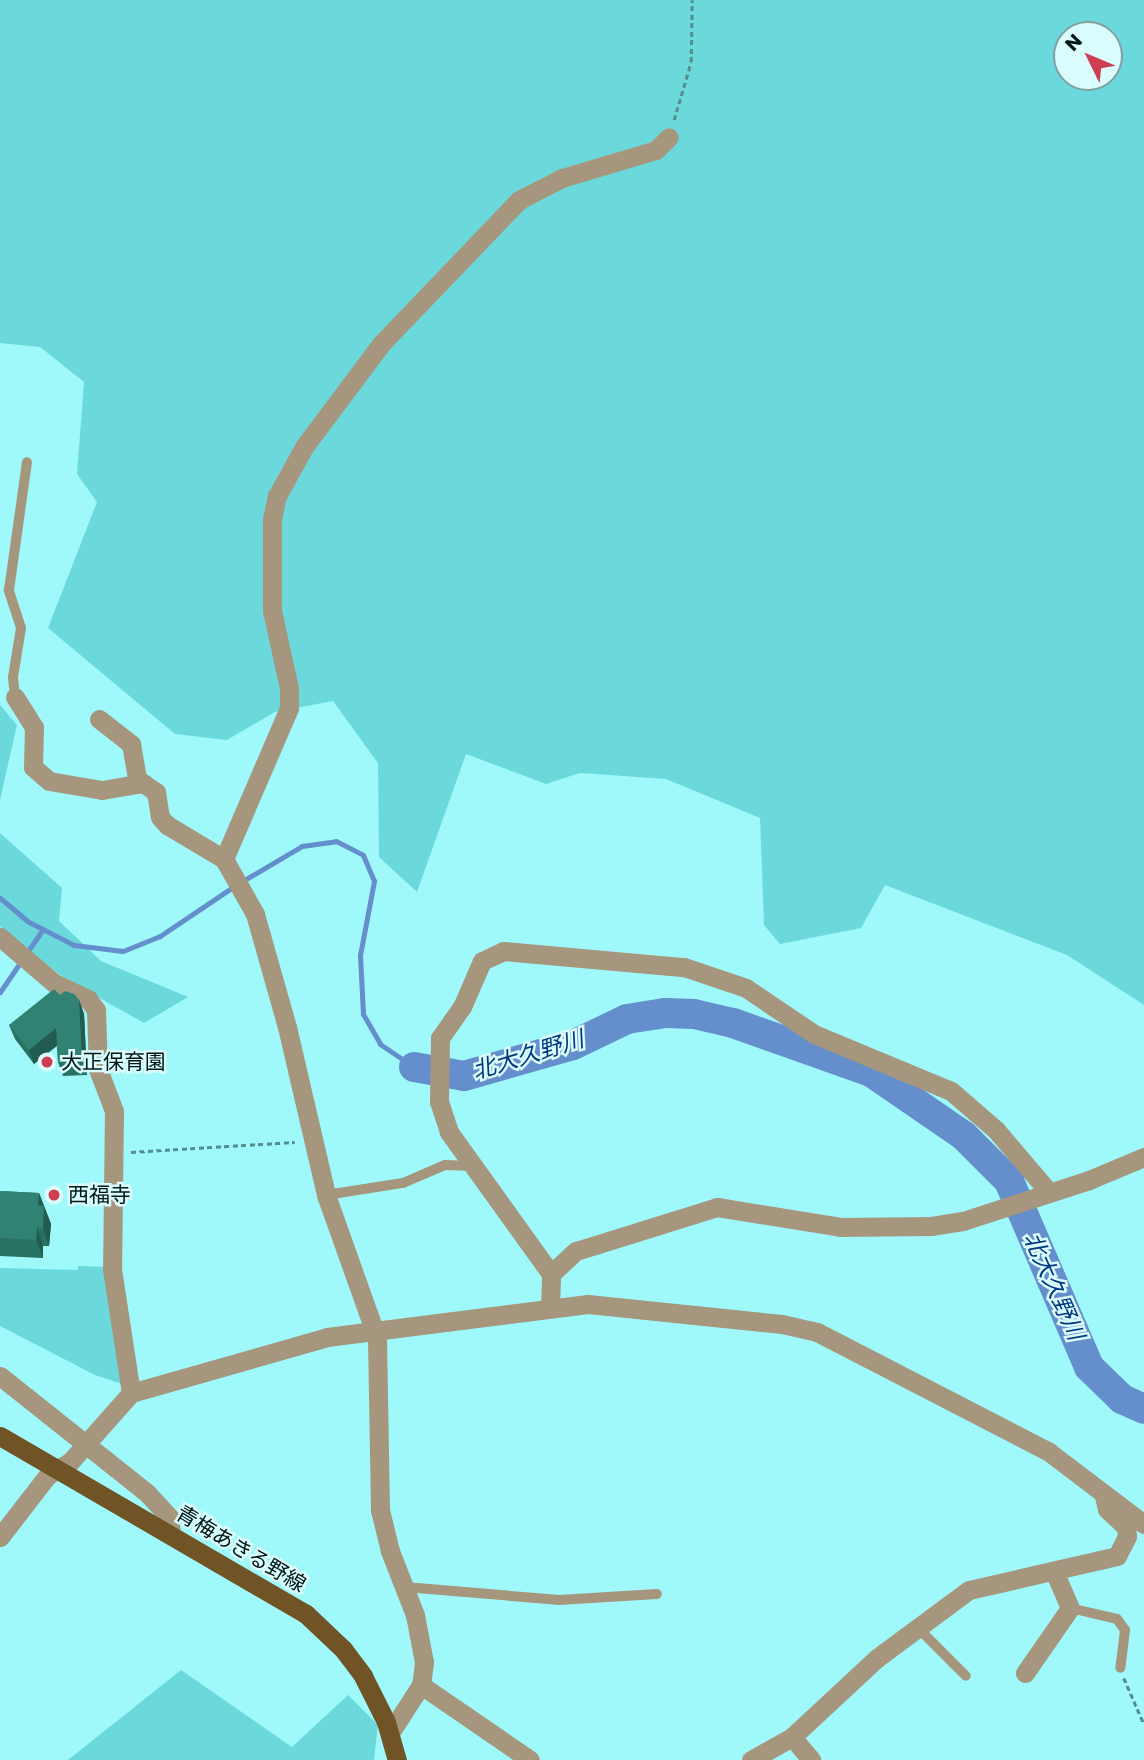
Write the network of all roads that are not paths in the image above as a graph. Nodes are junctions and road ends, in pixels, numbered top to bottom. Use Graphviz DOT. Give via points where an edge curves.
graph roads {
  1 [pos="669,137"];
  2 [pos="27,462"];
  3 [pos="15,697"];
  4 [pos="99,719"];
  5 [pos="138,783"];
  6 [pos="228,866"];
  7 [pos="0,937"];
  8 [pos="1144,1157"];
  9 [pos="477,1166"];
  10 [pos="1044,1193"];
  11 [pos="326,1195"];
  12 [pos="551,1274"];
  13 [pos="550,1307"];
  14 [pos="374,1329"];
  15 [pos="0,1376"];
  16 [pos="131,1393"];
  17 [pos="0,1436"];
  18 [pos="88,1444"];
  19 [pos="58,1469"];
  20 [pos="1105,1490"];
  21 [pos="1142,1520"];
  22 [pos="171,1533"];
  23 [pos="0,1537"];
  24 [pos="1054,1571"];
  25 [pos="404,1587"];
  26 [pos="657,1594"];
  27 [pos="1070,1608"];
  28 [pos="919,1629"];
  29 [pos="1120,1668"];
  30 [pos="1025,1674"];
  31 [pos="966,1676"];
  32 [pos="421,1685"];
  33 [pos="390,1733"];
  34 [pos="792,1737"];
  35 [pos="397,1760"];
  36 [pos="530,1760"];
  37 [pos="751,1760"];
  38 [pos="811,1760"];
  1 -- 6 [label="street" via="656,150 562,178 519,200 381,344 304,447 277,496 272,519 272,611 289,708"];
  2 -- 3 [label="lane" via="9,590 21,628 13,677"];
  3 -- 5 [label="street" via="34,727 33,767 49,781 102,790"];
  4 -- 5 [label="street" via="131,744"];
  5 -- 6 [label="street" via="156,792 160,817 167,825"];
  6 -- 11 [label="street" via="246,898 287,1027"];
  7 -- 16 [label="street" via="54,983 88,999 96,1010 98,1069 114,1111 112,1269"];
  8 -- 10 [label="street"];
  9 -- 10 [label="street" via="449,1132 439,1102 440,1038 489,955 520,950 684,967 746,988 836,1045 951,1091 996,1130"];
  9 -- 11 [label="lane" via="445,1165 403,1183"];
  9 -- 12 [label="street"];
  10 -- 12 [label="street" via="931,1226 840,1227 717,1206 576,1251"];
  11 -- 14 [label="street"];
  12 -- 13 [label="street"];
  13 -- 14 [label="street"];
  13 -- 20 [label="street" via="618,1305 817,1332 1049,1452"];
  14 -- 16 [label="street" via="327,1337"];
  14 -- 25 [label="street" via="380,1510"];
  15 -- 18 [label="street"];
  16 -- 18 [label="street"];
  17 -- 19 [label="main road, 青梅あきる野線"];
  18 -- 19 [label="street"];
  18 -- 22 [label="street" via="161,1507 169,1517"];
  19 -- 22 [label="main road, 青梅あきる野線"];
  19 -- 23 [label="street" via="48,1475"];
  20 -- 21 [label="street"];
  20 -- 24 [label="street" via="1107,1509 1126,1527 1128,1536 1117,1556"];
  22 -- 33 [label="main road, 青梅あきる野線" via="279,1596 329,1634 363,1676"];
  24 -- 27 [label="street"];
  24 -- 28 [label="street" via="969,1590"];
  25 -- 26 [label="lane" via="559,1600"];
  25 -- 32 [label="street" via="424,1662"];
  27 -- 29 [label="lane" via="1117,1619 1125,1630"];
  27 -- 30 [label="street"];
  28 -- 31 [label="lane"];
  28 -- 34 [label="street" via="877,1658"];
  32 -- 33 [label="street"];
  32 -- 36 [label="street"];
  33 -- 35 [label="main road, 青梅あきる野線"];
  34 -- 37 [label="street"];
  34 -- 38 [label="street"];
}
